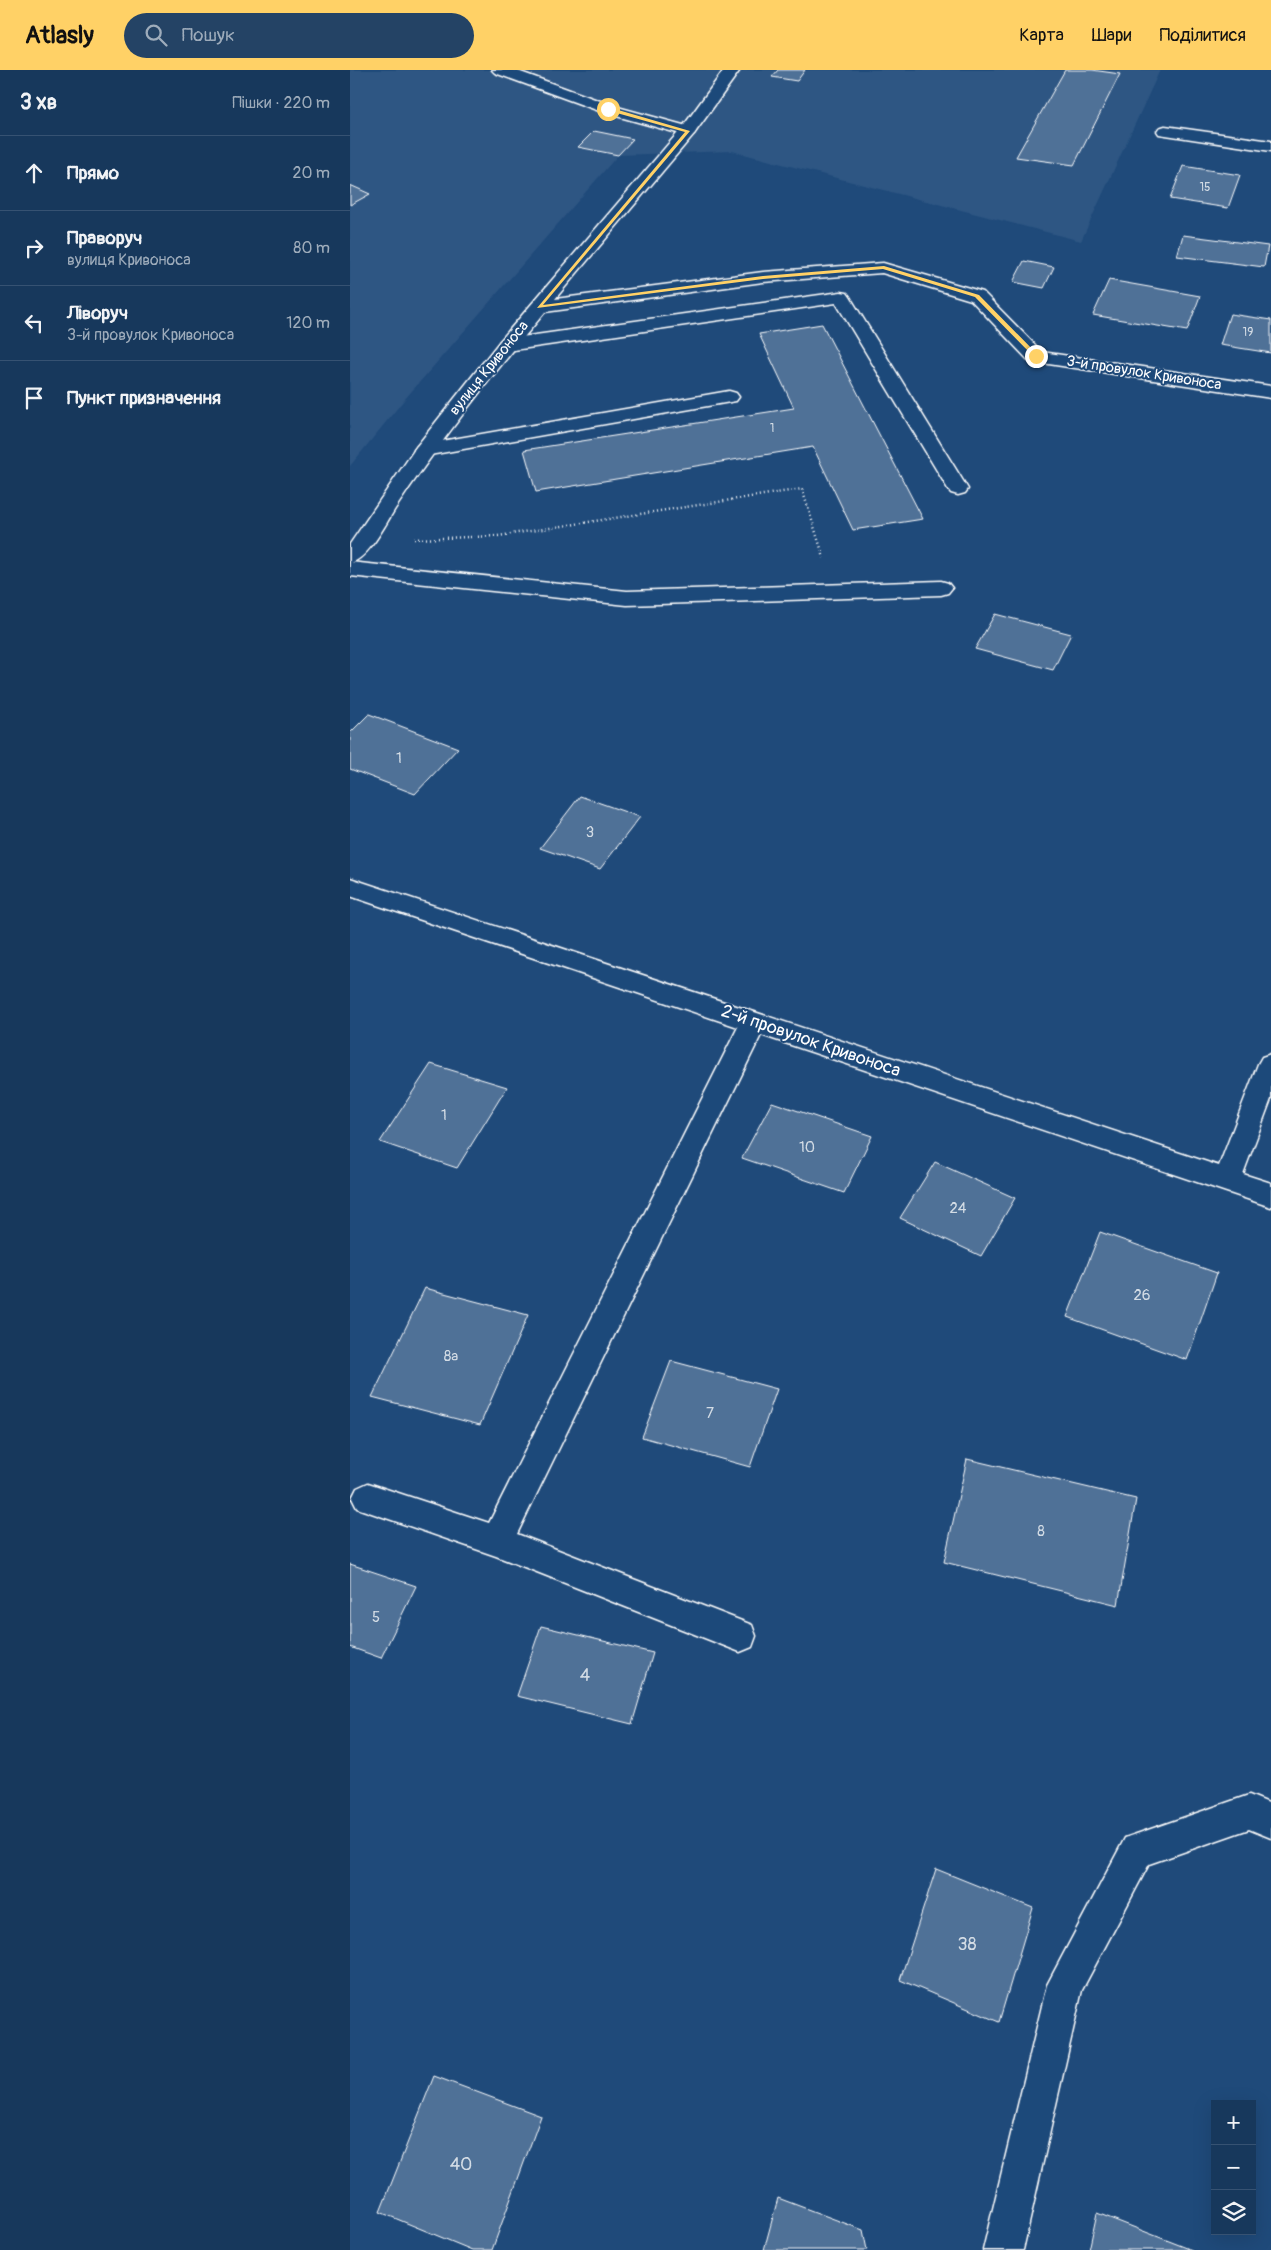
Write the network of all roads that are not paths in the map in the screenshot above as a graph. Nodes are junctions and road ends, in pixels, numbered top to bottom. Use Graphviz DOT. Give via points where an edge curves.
graph roads {
  1 [pos="500,70"];
  2 [pos="732,70"];
  3 [pos="688,131"];
  4 [pos="1165,131"];
  5 [pos="1271,146"];
  6 [pos="539,307"];
  7 [pos="507,345"];
  8 [pos="1271,392"];
  9 [pos="729,397"];
  10 [pos="424,450"];
  11 [pos="958,489"];
  12 [pos="350,557"];
  13 [pos="350,569"];
  14 [pos="941,588"];
  15 [pos="350,887"];
  16 [pos="754,1022"];
  17 [pos="1271,1064"];
  18 [pos="1227,1180"];
  19 [pos="1271,1195"];
  20 [pos="368,1498"];
  21 [pos="497,1541"];
  22 [pos="740,1636"];
  23 [pos="1271,1821"];
  24 [pos="1003,2250"];
  1 -- 3 [label="street" via="608,109"];
  2 -- 3 [label="street, вулиця Кривоноса"];
  3 -- 6 [label="street, вулиця Кривоноса"];
  4 -- 5 [label="street"];
  6 -- 7 [label="street, вулиця Кривоноса"];
  6 -- 8 [label="street, 3-й провулок Кривоноса" via="763,277 884,268 977,296 1036,356"];
  7 -- 10 [label="street, вулиця Кривоноса"];
  7 -- 11 [label="street" via="842,297"];
  9 -- 10 [label="street"];
  10 -- 12 [label="street, вулиця Кривоноса"];
  13 -- 14 [label="street" via="627,598"];
  15 -- 16 [label="street, 2-й провулок Кривоноса"];
  16 -- 18 [label="street, 2-й провулок Кривоноса"];
  16 -- 21 [label="street"];
  17 -- 18 [label="street"];
  18 -- 19 [label="street, 2-й провулок Кривоноса"];
  20 -- 21 [label="street"];
  21 -- 22 [label="street"];
  23 -- 24 [label="street" via="1249,1812 1137,1850 1065,1985"];
}
